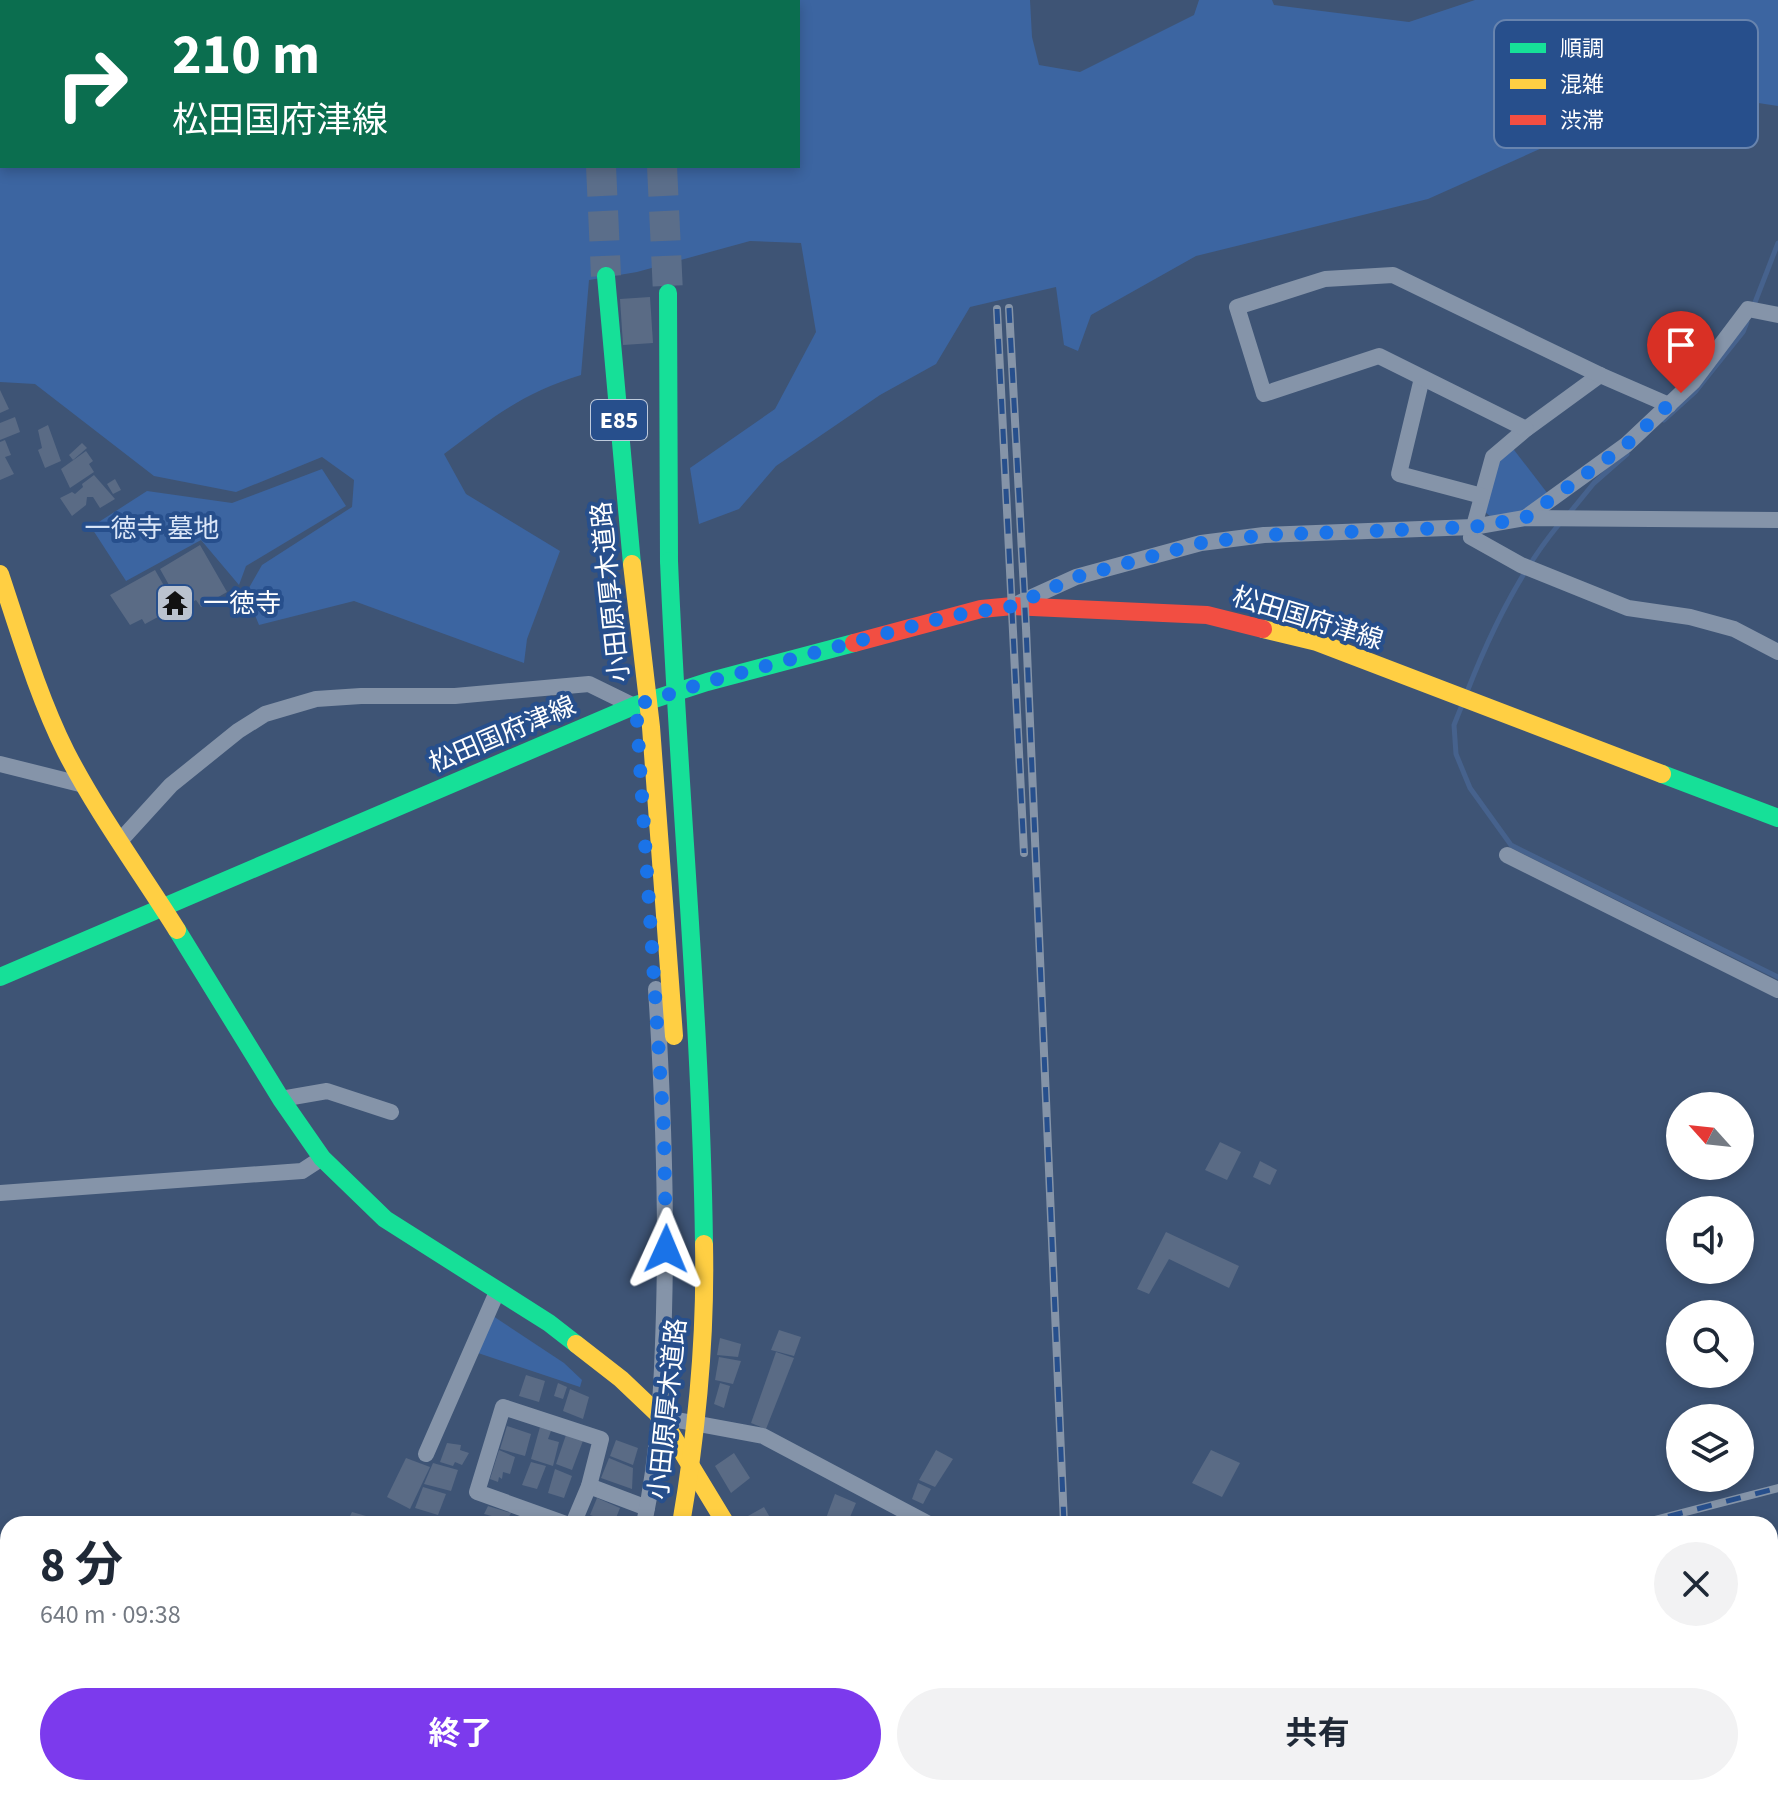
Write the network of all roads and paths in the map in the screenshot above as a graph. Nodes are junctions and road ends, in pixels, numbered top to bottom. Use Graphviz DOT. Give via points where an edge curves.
graph roads {
  1 [pos="606,276"];
  2 [pos="668,293"];
  3 [pos="1778,315"];
  4 [pos="1600,375"];
  5 [pos="1422,378"];
  6 [pos="1669,405"];
  7 [pos="1526,429"];
  8 [pos="1482,496"];
  9 [pos="1525,518"];
  10 [pos="1778,520"];
  11 [pos="1473,527"];
  12 [pos="0,574"];
  13 [pos="1013,606"];
  14 [pos="1778,652"];
  15 [pos="636,705"];
  16 [pos="0,764"];
  17 [pos="84,785"];
  18 [pos="1778,818"];
  19 [pos="119,842"];
  20 [pos="1507,855"];
  21 [pos="163,908"];
  22 [pos="0,977"];
  23 [pos="1778,990"];
  24 [pos="281,1099"];
  25 [pos="391,1112"];
  26 [pos="682,1157"];
  27 [pos="322,1158"];
  28 [pos="0,1193"];
  29 [pos="497,1292"];
  30 [pos="679,1396"];
  31 [pos="661,1417"];
  32 [pos="426,1454"];
  33 [pos="589,1486"];
  34 [pos="544,1516"];
  35 [pos="576,1516"];
  36 [pos="646,1516"];
  37 [pos="663,1516"];
  38 [pos="683,1516"];
  39 [pos="721,1516"];
  40 [pos="914,1516"];
  1 -- 26 [label="main road, 小田原厚木道路 / E85, bridge" via="651,727"];
  2 -- 38 [label="main road, 小田原厚木道路 / E85, bridge" via="674,724 706,1260 700,1384"];
  3 -- 6 [label="street" via="1748,309"];
  4 -- 5 [label="street" via="1393,275 1325,279 1237,307 1264,394 1379,356"];
  4 -- 6 [label="street"];
  4 -- 7 [label="street"];
  5 -- 7 [label="street"];
  5 -- 8 [label="street" via="1399,474"];
  6 -- 9 [label="street" via="1626,445"];
  7 -- 8 [label="street" via="1493,457"];
  8 -- 11 [label="street"];
  9 -- 10 [label="street"];
  9 -- 11 [label="street"];
  11 -- 13 [label="street" via="1264,535 1201,543 1076,577"];
  11 -- 14 [label="street" via="1471,537 1521,565 1628,608 1734,629"];
  12 -- 17 [label="main road" via="38,687"];
  13 -- 15 [label="main road, 松田国府津線" via="950,616"];
  13 -- 18 [label="main road, 松田国府津線" via="1207,615 1317,642"];
  15 -- 19 [label="street" via="589,684 455,696 316,699 265,714 238,731 171,785"];
  15 -- 21 [label="main road, 松田国府津線"];
  15 -- 31 [label="street" via="664,1131"];
  16 -- 17 [label="street"];
  17 -- 19 [label="main road"];
  19 -- 21 [label="main road"];
  20 -- 23 [label="street"];
  21 -- 22 [label="main road, 松田国府津線"];
  21 -- 24 [label="main road"];
  24 -- 25 [label="street" via="327,1091"];
  24 -- 27 [label="main road"];
  27 -- 28 [label="street" via="302,1171"];
  27 -- 29 [label="main road" via="385,1219"];
  29 -- 31 [label="main road" via="583,1348"];
  29 -- 32 [label="street"];
  30 -- 37 [label="main road, 小田原厚木道路"];
  31 -- 36 [label="street"];
  31 -- 39 [label="main road"];
  31 -- 40 [label="street" via="763,1436"];
  33 -- 34 [label="street" via="601,1439 503,1407 477,1492"];
  33 -- 35 [label="street"];
  33 -- 36 [label="street"];
}
